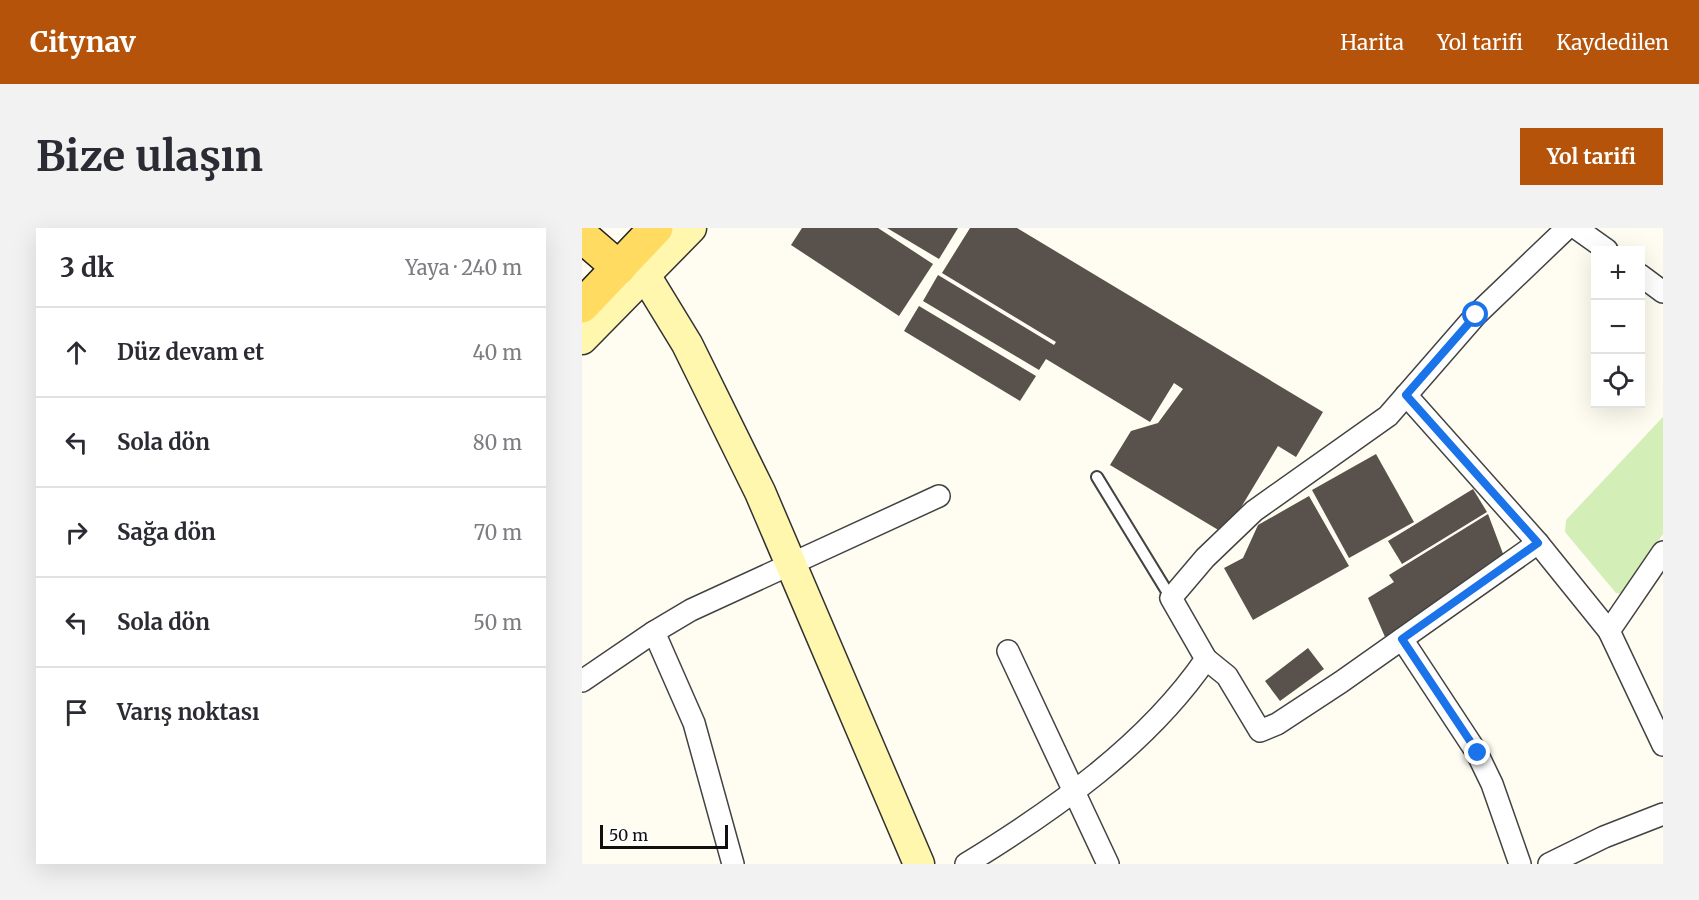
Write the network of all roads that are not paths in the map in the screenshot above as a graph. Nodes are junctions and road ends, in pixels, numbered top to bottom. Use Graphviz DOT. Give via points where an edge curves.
graph roads {
  1 [pos="656,228"];
  2 [pos="691,228"];
  3 [pos="1567,228"];
  4 [pos="1576,228"];
  5 [pos="582,236"];
  6 [pos="1601,246"];
  7 [pos="632,266"];
  8 [pos="1645,279"];
  9 [pos="1663,292"];
  10 [pos="582,306"];
  11 [pos="582,339"];
  12 [pos="1406,395"];
  13 [pos="1097,477"];
  14 [pos="939,495"];
  15 [pos="1538,543"];
  16 [pos="1663,552"];
  17 [pos="790,564"];
  18 [pos="1171,598"];
  19 [pos="1609,631"];
  20 [pos="654,632"];
  21 [pos="1402,639"];
  22 [pos="1008,651"];
  23 [pos="1206,659"];
  24 [pos="582,681"];
  25 [pos="1663,745"];
  26 [pos="1071,791"];
  27 [pos="1663,814"];
  28 [pos="733,864"];
  29 [pos="919,864"];
  30 [pos="966,864"];
  31 [pos="1108,864"];
  32 [pos="1520,864"];
  33 [pos="1549,864"];
  1 -- 7 [label="main road"];
  2 -- 7 [label="street"];
  3 -- 12 [label="street" via="1476,315"];
  4 -- 6 [label="street"];
  5 -- 7 [label="main road"];
  7 -- 10 [label="main road"];
  7 -- 11 [label="street"];
  7 -- 17 [label="street" via="687,344 760,492"];
  8 -- 9 [label="street"];
  12 -- 15 [label="street"];
  12 -- 18 [label="street" via="1388,416 1254,512 1205,558"];
  13 -- 18 [label="lane"];
  14 -- 17 [label="street"];
  15 -- 19 [label="street"];
  15 -- 21 [label="street"];
  16 -- 19 [label="street"];
  17 -- 20 [label="street" via="691,610"];
  17 -- 29 [label="street"];
  18 -- 23 [label="street"];
  19 -- 25 [label="street"];
  20 -- 24 [label="street"];
  20 -- 28 [label="street" via="693,723"];
  21 -- 23 [label="street" via="1277,724 1260,731 1227,676"];
  21 -- 32 [label="street" via="1478,753"];
  22 -- 26 [label="street"];
  23 -- 26 [label="street" via="1184,691 1117,755"];
  26 -- 30 [label="street" via="1022,830"];
  26 -- 31 [label="street"];
  27 -- 33 [label="street"];
}
